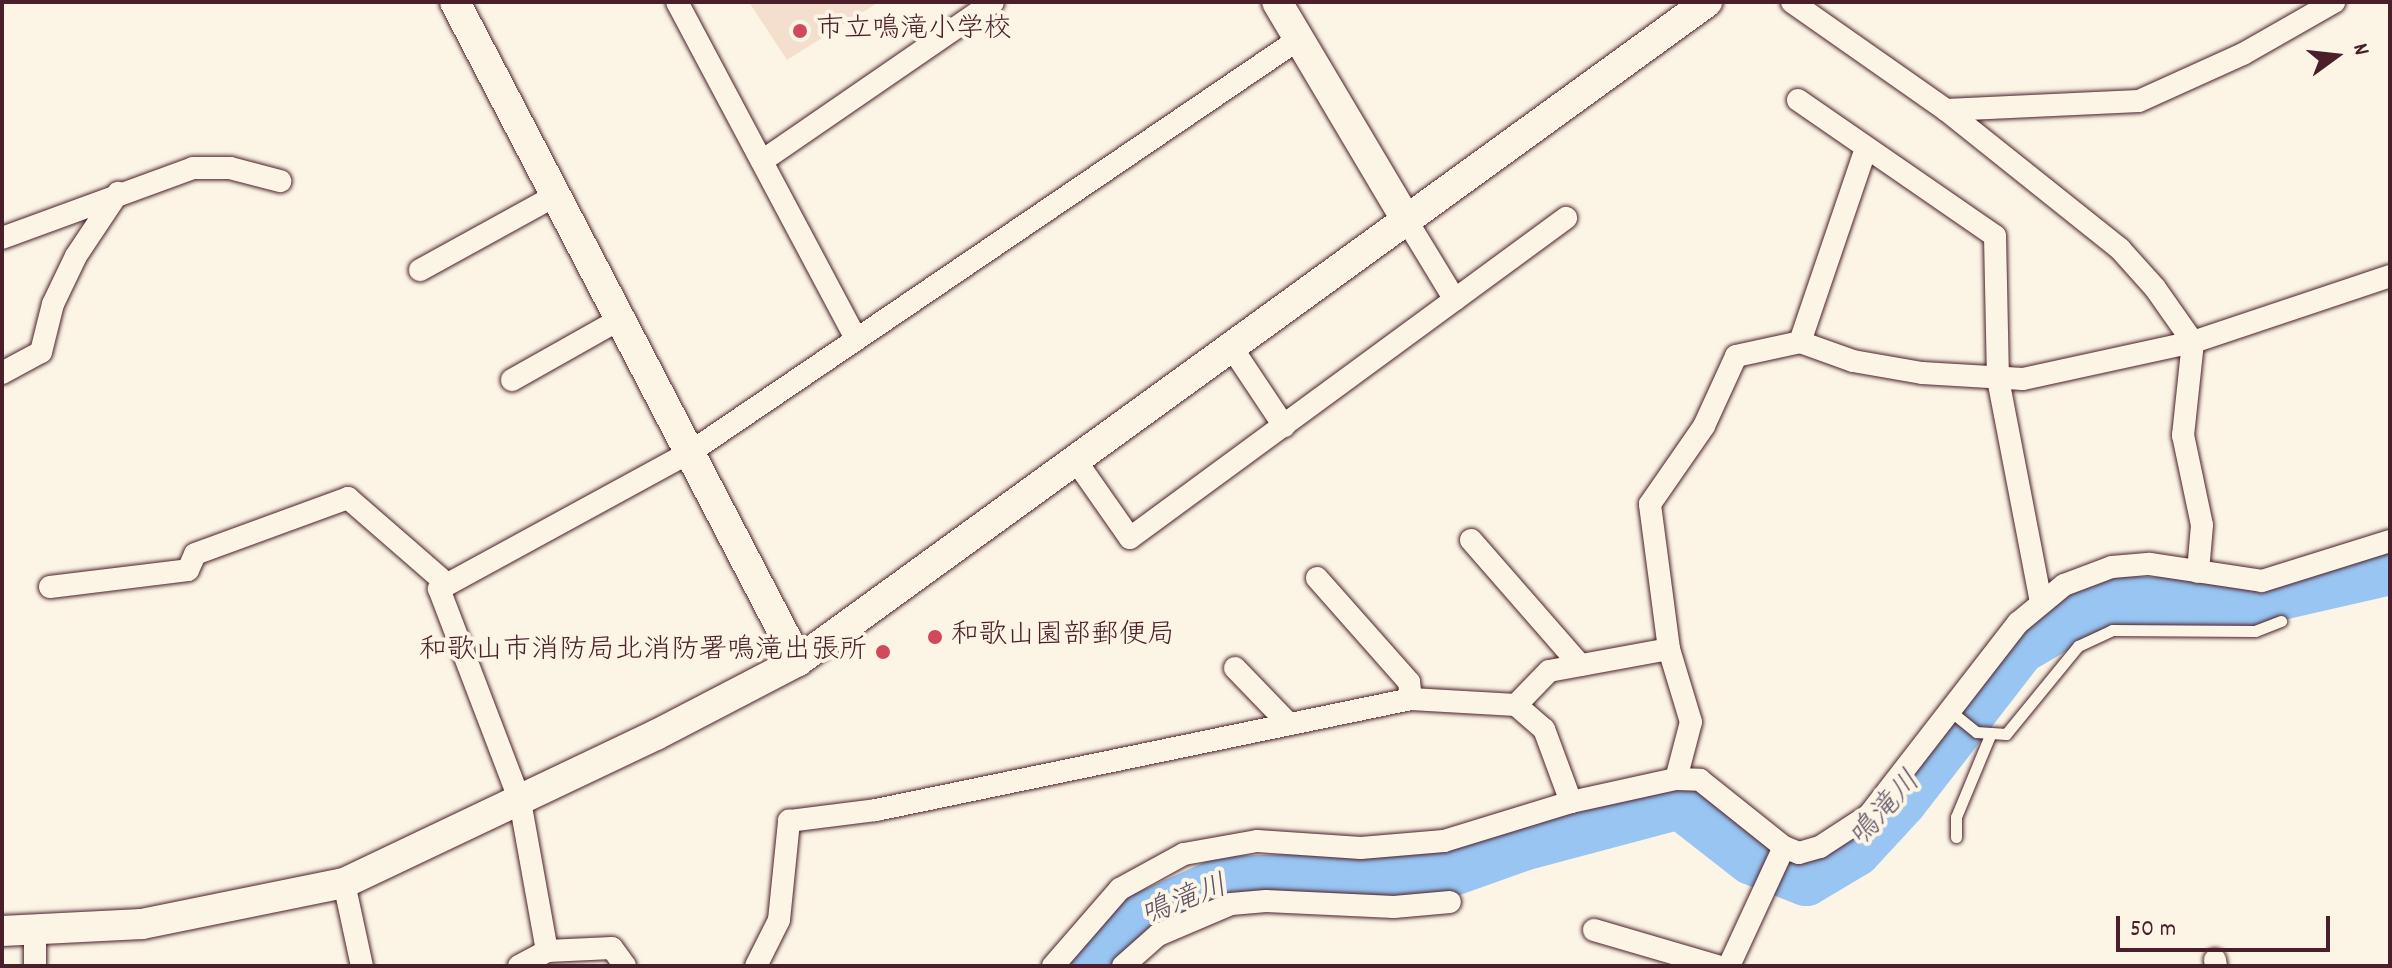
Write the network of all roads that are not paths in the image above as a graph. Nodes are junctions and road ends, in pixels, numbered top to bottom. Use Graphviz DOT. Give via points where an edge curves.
graph roads {
  1 [pos="455,2"];
  2 [pos="677,2"];
  3 [pos="993,2"];
  4 [pos="1277,2"];
  5 [pos="1707,2"];
  6 [pos="1792,2"];
  7 [pos="2334,2"];
  8 [pos="1299,39"];
  9 [pos="1798,100"];
  10 [pos="1946,110"];
  11 [pos="1866,148"];
  12 [pos="762,161"];
  13 [pos="280,181"];
  14 [pos="118,193"];
  15 [pos="558,194"];
  16 [pos="1566,218"];
  17 [pos="1407,221"];
  18 [pos="2,238"];
  19 [pos="420,270"];
  20 [pos="2390,276"];
  21 [pos="1455,300"];
  22 [pos="622,318"];
  23 [pos="856,338"];
  24 [pos="1800,342"];
  25 [pos="2193,342"];
  26 [pos="1232,348"];
  27 [pos="2,373"];
  28 [pos="1998,379"];
  29 [pos="512,380"];
  30 [pos="1284,426"];
  31 [pos="692,451"];
  32 [pos="1076,461"];
  33 [pos="1471,540"];
  34 [pos="2390,541"];
  35 [pos="2198,572"];
  36 [pos="1317,578"];
  37 [pos="447,584"];
  38 [pos="50,587"];
  39 [pos="2041,602"];
  40 [pos="2281,621"];
  41 [pos="1669,649"];
  42 [pos="798,661"];
  43 [pos="1580,665"];
  44 [pos="1235,668"];
  45 [pos="1411,699"];
  46 [pos="1516,705"];
  47 [pos="1950,711"];
  48 [pos="1289,724"];
  49 [pos="1991,733"];
  50 [pos="1676,779"];
  51 [pos="520,801"];
  52 [pos="1571,802"];
  53 [pos="1956,837"];
  54 [pos="1781,853"];
  55 [pos="344,883"];
  56 [pos="1450,902"];
  57 [pos="1594,930"];
  58 [pos="2,931"];
  59 [pos="35,931"];
  60 [pos="547,951"];
  61 [pos="35,966"];
  62 [pos="362,966"];
  63 [pos="519,966"];
  64 [pos="625,966"];
  65 [pos="756,966"];
  66 [pos="1053,966"];
  67 [pos="1123,966"];
  68 [pos="1717,966"];
  69 [pos="1729,966"];
  1 -- 15 [label="street"];
  2 -- 12 [label="street"];
  3 -- 12 [label="street"];
  4 -- 8 [label="street"];
  5 -- 17 [label="street"];
  6 -- 10 [label="street"];
  7 -- 10 [label="street" via="2243,54 2139,101"];
  8 -- 17 [label="street"];
  8 -- 23 [label="street"];
  9 -- 11 [label="street"];
  10 -- 25 [label="street" via="2120,249"];
  11 -- 24 [label="street"];
  11 -- 28 [label="street" via="1995,236"];
  12 -- 23 [label="street"];
  13 -- 14 [label="street" via="230,168 193,168"];
  14 -- 18 [label="street"];
  14 -- 27 [label="street" via="76,256 53,304 41,352"];
  15 -- 19 [label="street"];
  15 -- 22 [label="street"];
  16 -- 21 [label="street"];
  17 -- 21 [label="street"];
  17 -- 26 [label="street"];
  20 -- 25 [label="street"];
  21 -- 30 [label="street"];
  22 -- 29 [label="street"];
  22 -- 31 [label="street"];
  23 -- 31 [label="street"];
  24 -- 28 [label="street" via="1853,361"];
  24 -- 41 [label="street" via="1736,356 1704,426 1650,504"];
  25 -- 28 [label="street" via="2023,379"];
  25 -- 35 [label="street" via="2183,435 2202,525"];
  26 -- 30 [label="street"];
  26 -- 32 [label="street"];
  28 -- 39 [label="street"];
  30 -- 32 [label="street" via="1130,538"];
  31 -- 37 [label="street"];
  31 -- 42 [label="street"];
  32 -- 42 [label="street"];
  33 -- 43 [label="street"];
  34 -- 35 [label="street" via="2262,581"];
  35 -- 39 [label="street" via="2150,564 2112,567 2064,585"];
  36 -- 45 [label="street" via="1409,682"];
  37 -- 38 [label="street" via="348,498 195,554 188,570"];
  37 -- 51 [label="street" via="439,589"];
  39 -- 47 [label="street"];
  40 -- 49 [label="lane" via="2255,631 2112,630 2078,646 2006,734"];
  41 -- 43 [label="street"];
  41 -- 50 [label="street" via="1691,722"];
  42 -- 51 [label="street"];
  43 -- 46 [label="street" via="1549,671"];
  44 -- 48 [label="street"];
  45 -- 46 [label="street"];
  45 -- 48 [label="street"];
  46 -- 52 [label="street" via="1544,729"];
  47 -- 49 [label="lane" via="1976,732"];
  47 -- 54 [label="street" via="1869,815 1820,847"];
  48 -- 65 [label="street" via="876,810 789,821 779,920"];
  49 -- 53 [label="lane" via="1956,817"];
  50 -- 52 [label="street"];
  50 -- 54 [label="street" via="1700,780"];
  51 -- 55 [label="street"];
  51 -- 60 [label="street"];
  52 -- 66 [label="street" via="1444,841 1361,848 1257,841 1184,854 1120,889"];
  54 -- 69 [label="street"];
  55 -- 59 [label="street" via="142,924"];
  55 -- 62 [label="street"];
  56 -- 67 [label="street" via="1394,907 1231,904 1158,935"];
  57 -- 68 [label="street"];
  58 -- 59 [label="street"];
  59 -- 61 [label="street"];
  60 -- 63 [label="street"];
  60 -- 64 [label="street" via="612,948"];
}
